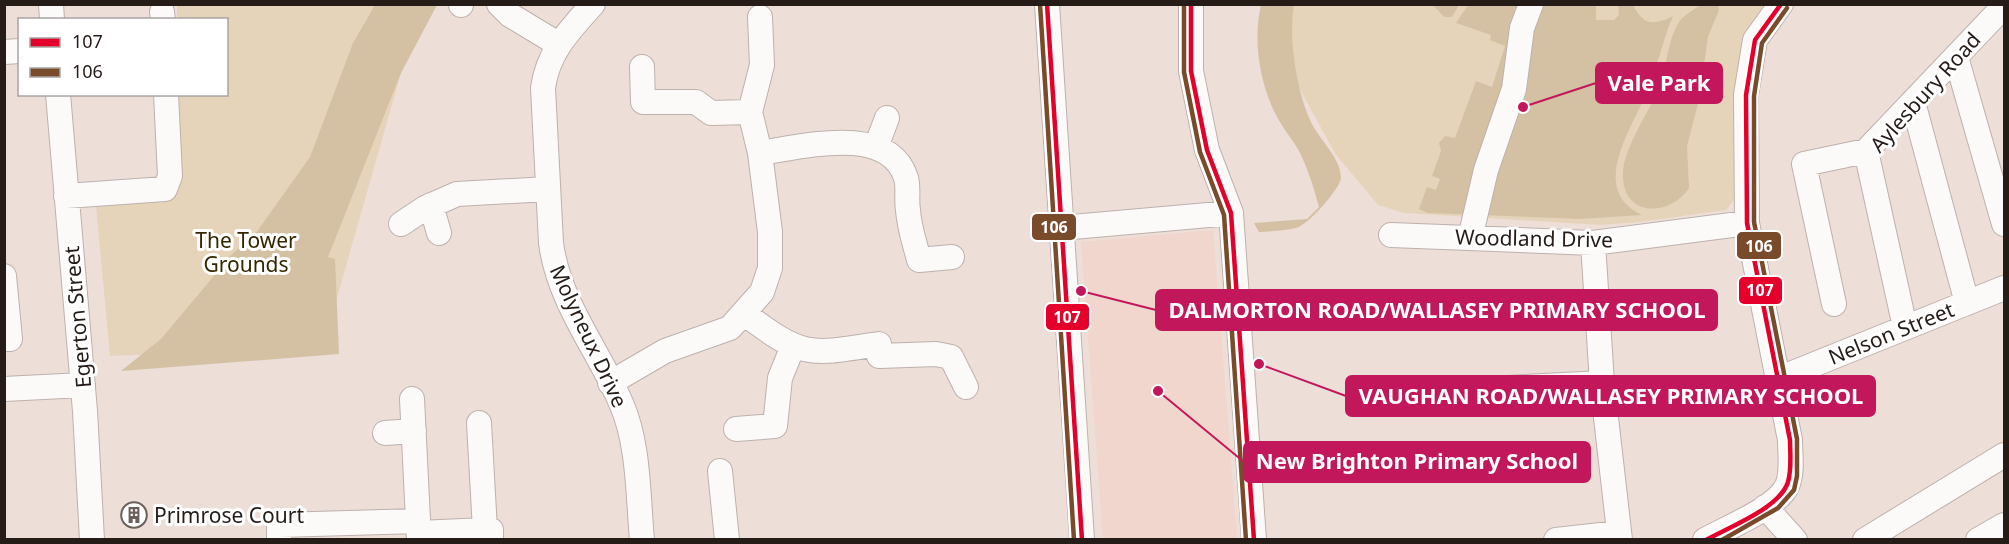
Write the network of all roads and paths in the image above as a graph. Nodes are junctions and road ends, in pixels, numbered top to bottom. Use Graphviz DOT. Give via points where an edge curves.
graph roads {
  1 [pos="499,4"];
  2 [pos="593,4"];
  3 [pos="1047,4"];
  4 [pos="1191,4"];
  5 [pos="1531,4"];
  6 [pos="1781,4"];
  7 [pos="2004,6"];
  8 [pos="760,17"];
  9 [pos="558,44"];
  10 [pos="1956,57"];
  11 [pos="642,67"];
  12 [pos="58,96"];
  13 [pos="166,96"];
  14 [pos="1913,102"];
  15 [pos="750,112"];
  16 [pos="887,118"];
  17 [pos="885,151"];
  18 [pos="1866,151"];
  19 [pos="760,153"];
  20 [pos="548,189"];
  21 [pos="66,196"];
  22 [pos="431,205"];
  23 [pos="1231,213"];
  24 [pos="1747,223"];
  25 [pos="401,224"];
  26 [pos="2004,224"];
  27 [pos="1061,228"];
  28 [pos="439,233"];
  29 [pos="1391,235"];
  30 [pos="1470,238"];
  31 [pos="1593,243"];
  32 [pos="952,257"];
  33 [pos="4,276"];
  34 [pos="2004,288"];
  35 [pos="1968,303"];
  36 [pos="1834,304"];
  37 [pos="745,314"];
  38 [pos="1905,327"];
  39 [pos="4,339"];
  40 [pos="793,346"];
  41 [pos="1778,379"];
  42 [pos="610,383"];
  43 [pos="1602,383"];
  44 [pos="82,385"];
  45 [pos="966,387"];
  46 [pos="4,388"];
  47 [pos="1371,395"];
  48 [pos="412,399"];
  49 [pos="478,423"];
  50 [pos="736,429"];
  51 [pos="414,431"];
  52 [pos="385,433"];
  53 [pos="2004,455"];
  54 [pos="720,471"];
  55 [pos="1765,507"];
  56 [pos="2004,525"];
  57 [pos="419,531"];
  58 [pos="488,535"];
  59 [pos="1619,536"];
  60 [pos="1874,537"];
  61 [pos="92,540"];
  62 [pos="279,540"];
  63 [pos="642,540"];
  64 [pos="727,540"];
  65 [pos="1082,540"];
  66 [pos="1254,540"];
  67 [pos="1556,540"];
  68 [pos="1705,540"];
  69 [pos="1795,540"];
  70 [pos="1978,540"];
  1 -- 9 [label="street"];
  2 -- 9 [label="street, Molyneux Drive"];
  3 -- 27 [label="street"];
  4 -- 23 [label="street" via="1191,71 1207,150"];
  5 -- 30 [label="street" via="1522,28 1514,89 1486,170"];
  6 -- 24 [label="street" via="1755,40 1746,95"];
  7 -- 10 [label="street, Aylesbury Road"];
  8 -- 15 [label="street" via="762,65"];
  9 -- 20 [label="street, Molyneux Drive" via="545,72 543,87"];
  10 -- 14 [label="street, Aylesbury Road"];
  10 -- 26 [label="street"];
  11 -- 15 [label="street" via="644,102 696,102 711,113"];
  12 -- 21 [label="street, Egerton Street"];
  13 -- 21 [label="street" via="170,176 165,189"];
  14 -- 18 [label="street, Aylesbury Road"];
  14 -- 35 [label="street"];
  15 -- 19 [label="street"];
  16 -- 17 [label="street"];
  17 -- 19 [label="street" via="844,142"];
  17 -- 32 [label="street" via="906,178 908,211 919,260"];
  18 -- 36 [label="street" via="1804,164"];
  18 -- 38 [label="street, Aylesbury Road"];
  19 -- 37 [label="street" via="770,232 770,268 762,292"];
  20 -- 22 [label="street" via="458,194"];
  20 -- 42 [label="street, Molyneux Drive" via="554,266"];
  21 -- 44 [label="street, Egerton Street"];
  22 -- 25 [label="street"];
  22 -- 28 [label="street"];
  23 -- 27 [label="street"];
  23 -- 66 [label="street"];
  24 -- 31 [label="street, Woodland Drive"];
  24 -- 41 [label="street"];
  27 -- 65 [label="street"];
  29 -- 30 [label="street, Woodland Drive"];
  30 -- 31 [label="street, Woodland Drive"];
  31 -- 43 [label="street"];
  33 -- 39 [label="street" via="9,339"];
  34 -- 35 [label="street, Nelson Street"];
  35 -- 38 [label="street, Nelson Street"];
  37 -- 40 [label="street"];
  37 -- 42 [label="street" via="730,328 665,351"];
  38 -- 41 [label="street, Nelson Street"];
  40 -- 45 [label="street" via="819,353 879,348 951,357"];
  40 -- 50 [label="street" via="780,378 775,426"];
  41 -- 55 [label="street" via="1790,440 1790,471 1786,488"];
  42 -- 63 [label="street, Molyneux Drive" via="622,403 631,439"];
  43 -- 47 [label="street"];
  43 -- 59 [label="street"];
  44 -- 46 [label="street"];
  44 -- 61 [label="street, Egerton Street"];
  48 -- 51 [label="street"];
  49 -- 58 [label="street"];
  51 -- 52 [label="street"];
  51 -- 57 [label="street"];
  53 -- 60 [label="street"];
  54 -- 64 [label="street"];
  55 -- 68 [label="street"];
  55 -- 69 [label="street"];
  56 -- 70 [label="street"];
  57 -- 58 [label="street"];
  57 -- 62 [label="street" via="279,525"];
  59 -- 67 [label="street"];
}
